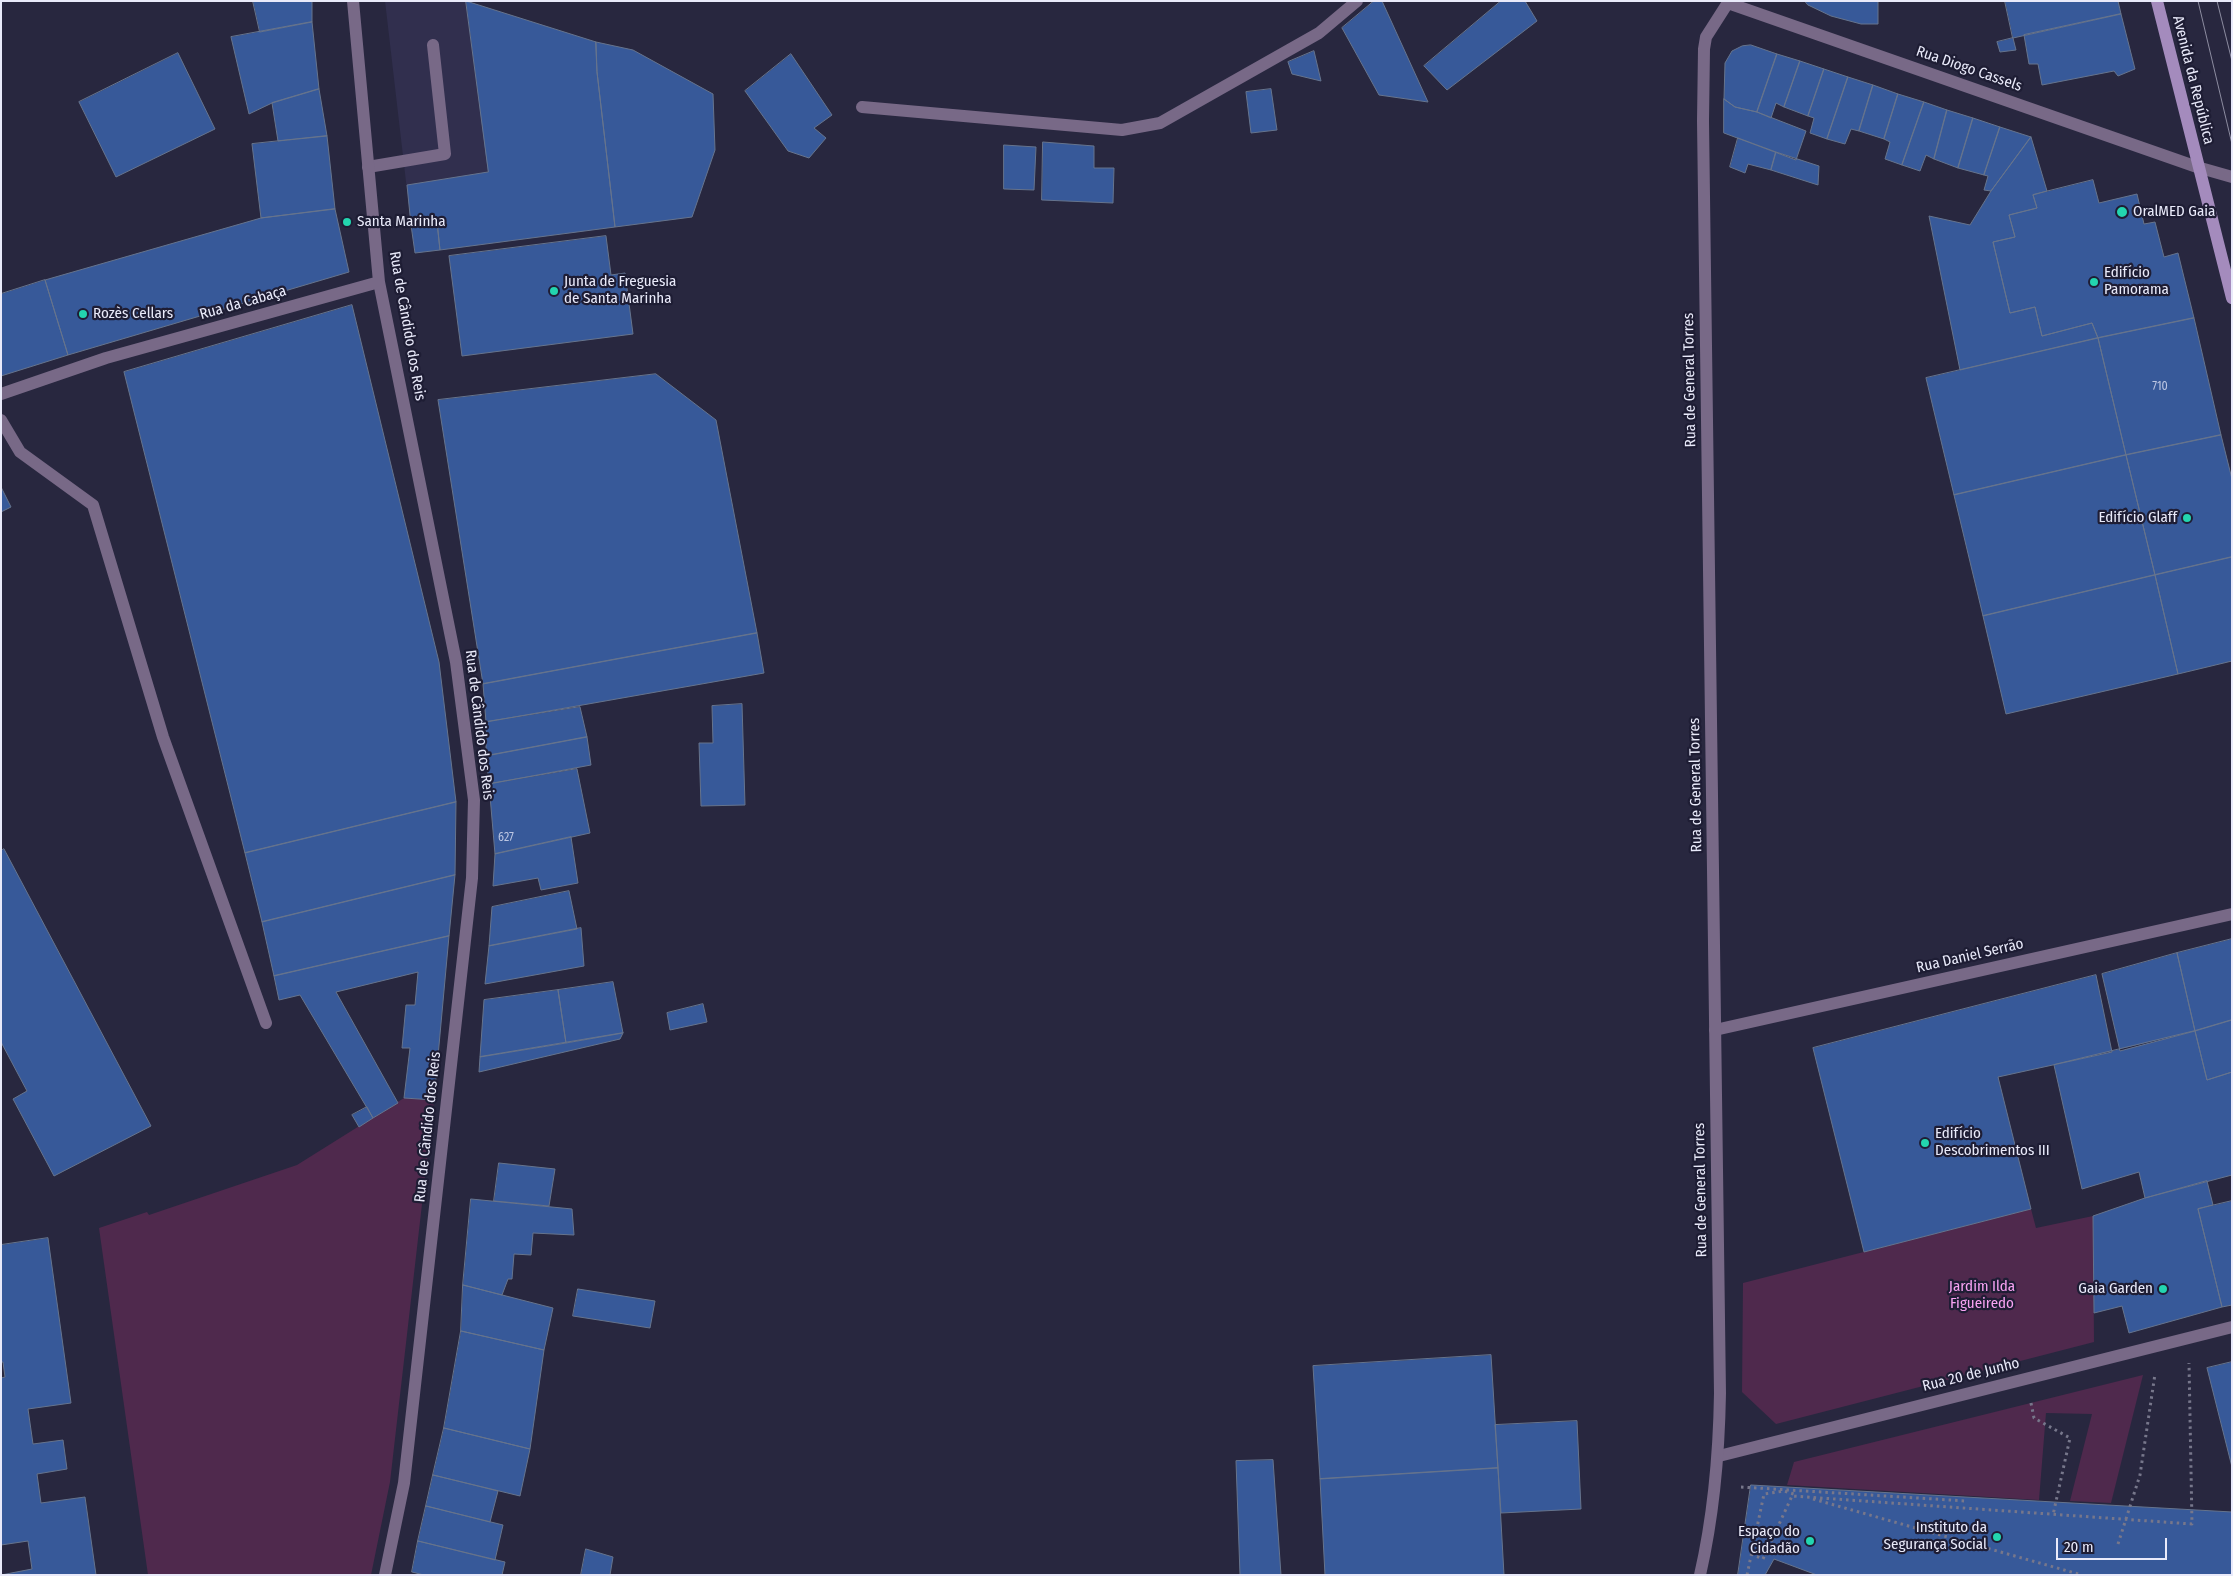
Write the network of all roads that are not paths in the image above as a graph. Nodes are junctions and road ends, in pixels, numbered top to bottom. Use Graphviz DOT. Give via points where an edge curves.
graph roads {
  1 [pos="352,1"];
  2 [pos="1357,1"];
  3 [pos="2157,1"];
  4 [pos="1728,2"];
  5 [pos="433,45"];
  6 [pos="862,106"];
  7 [pos="368,167"];
  8 [pos="2197,167"];
  9 [pos="2232,177"];
  10 [pos="379,282"];
  11 [pos="2232,298"];
  12 [pos="1,394"];
  13 [pos="1,420"];
  14 [pos="2232,914"];
  15 [pos="266,1023"];
  16 [pos="1715,1030"];
  17 [pos="2232,1327"];
  18 [pos="1719,1456"];
  19 [pos="385,1575"];
  20 [pos="1700,1575"];
  1 -- 7 [label="street, Rua de Cândido dos Reis"];
  2 -- 6 [label="street" via="1319,34 1160,123 1122,130"];
  3 -- 8 [label="main road, Avenida da República"];
  4 -- 8 [label="street, Rua Diogo Cassels"];
  4 -- 16 [label="street, Rua de General Torres" via="1706,37 1703,121"];
  5 -- 7 [label="street" via="445,154"];
  7 -- 10 [label="street, Rua de Cândido dos Reis"];
  8 -- 9 [label="street, Avenida da República"];
  8 -- 11 [label="main road, Avenida da República"];
  10 -- 12 [label="street, Rua da Cabaça" via="106,358"];
  10 -- 19 [label="street, Rua de Cândido dos Reis" via="456,662 474,800 472,878 404,1483"];
  13 -- 15 [label="street" via="20,452 93,506 163,736"];
  14 -- 16 [label="street, Rua Daniel Serrão"];
  16 -- 18 [label="street, Rua de General Torres"];
  17 -- 18 [label="street, Rua 20 de Junho"];
  18 -- 20 [label="street, Rua de General Torres" via="1711,1530"];
}
